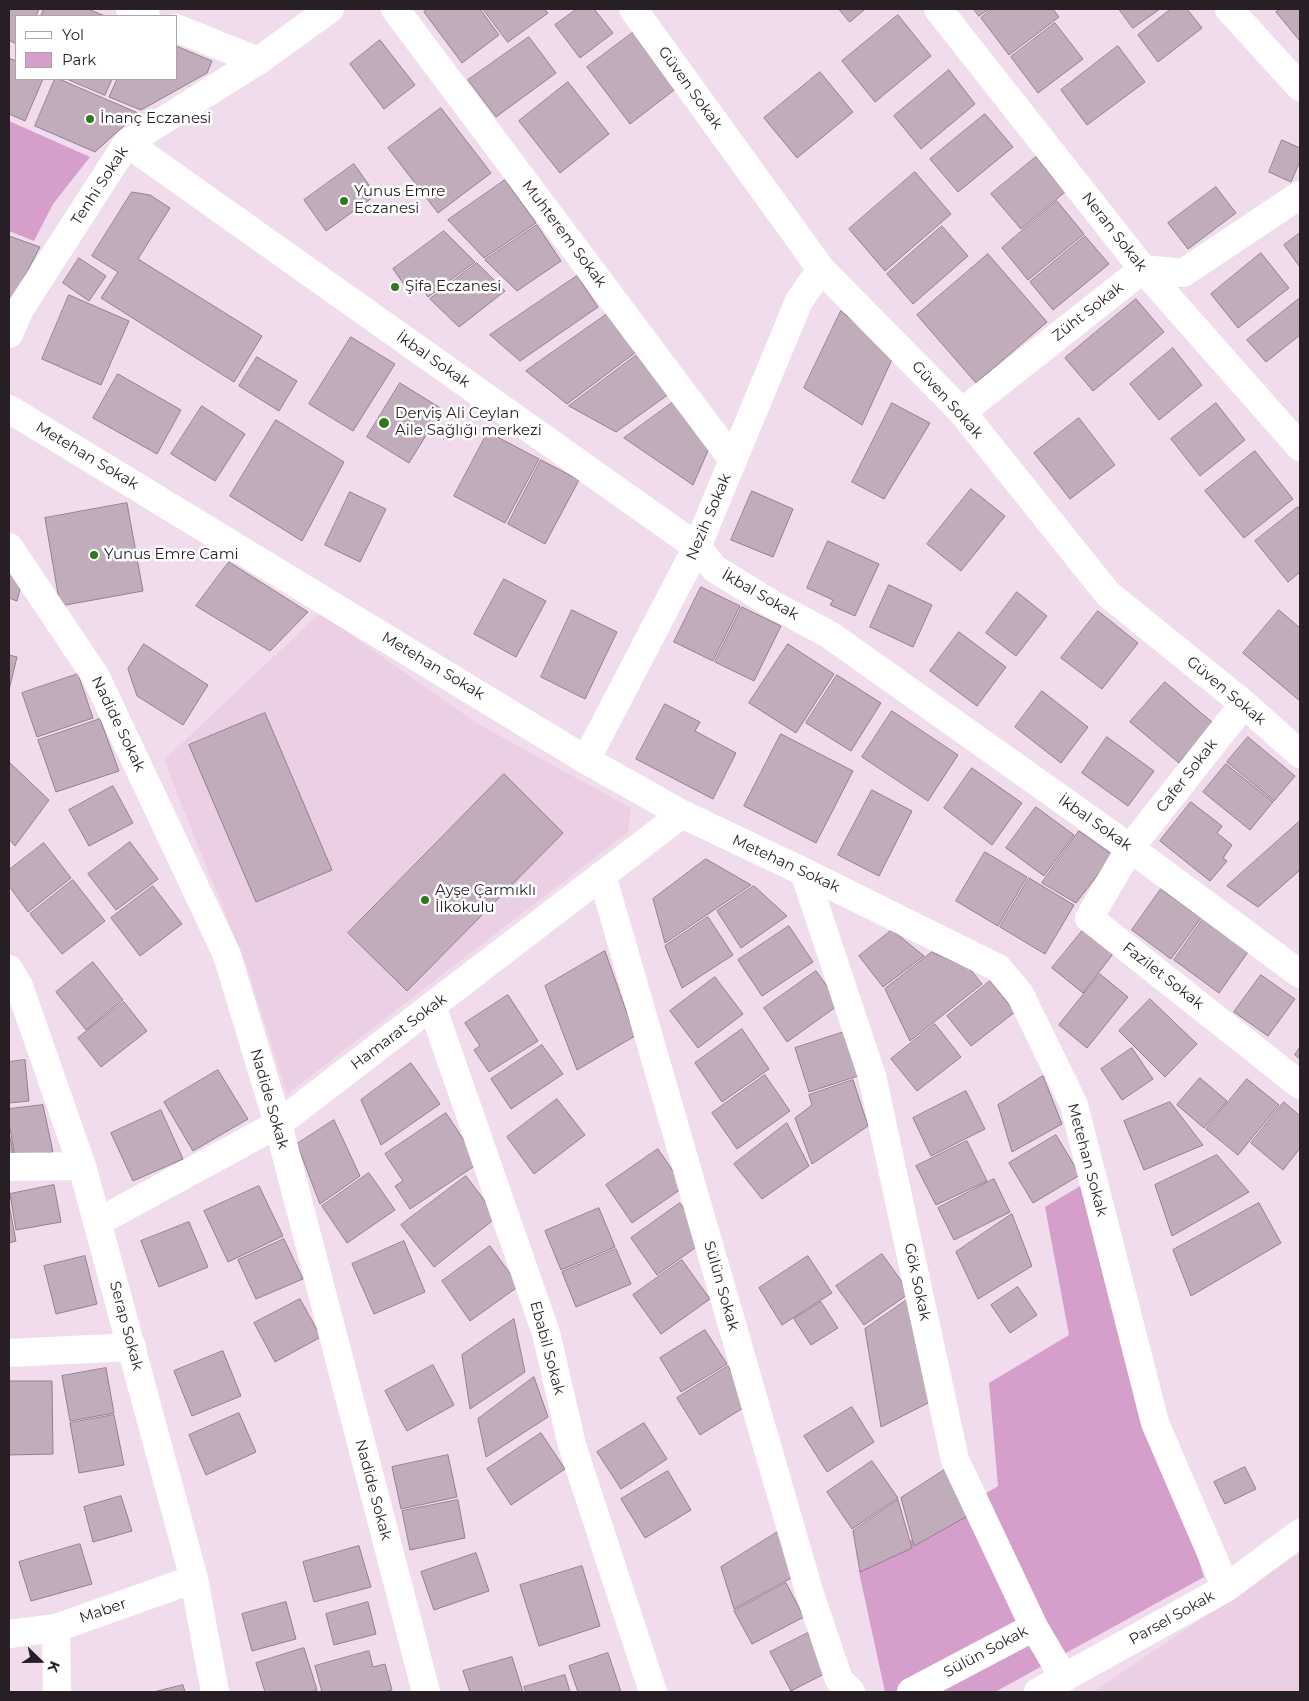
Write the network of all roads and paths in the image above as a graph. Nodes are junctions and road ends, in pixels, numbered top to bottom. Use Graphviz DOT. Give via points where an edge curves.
graph roads {
  1 [pos="130,9"];
  2 [pos="395,9"];
  3 [pos="634,9"];
  4 [pos="938,9"];
  5 [pos="1229,9"];
  6 [pos="324,10"];
  7 [pos="144,15"];
  8 [pos="178,29"];
  9 [pos="258,61"];
  10 [pos="1300,87"];
  11 [pos="127,143"];
  12 [pos="1300,194"];
  13 [pos="821,268"];
  14 [pos="1143,269"];
  15 [pos="9,334"];
  16 [pos="9,409"];
  17 [pos="962,412"];
  18 [pos="1300,447"];
  19 [pos="733,460"];
  20 [pos="9,547"];
  21 [pos="697,547"];
  22 [pos="1244,704"];
  23 [pos="1300,754"];
  24 [pos="586,760"];
  25 [pos="682,814"];
  26 [pos="1130,848"];
  27 [pos="804,872"];
  28 [pos="602,875"];
  29 [pos="9,969"];
  30 [pos="1300,974"];
  31 [pos="432,1006"];
  32 [pos="1300,1085"];
  33 [pos="278,1124"];
  34 [pos="82,1166"];
  35 [pos="9,1167"];
  36 [pos="98,1222"];
  37 [pos="132,1347"];
  38 [pos="9,1353"];
  39 [pos="1300,1533"];
  40 [pos="194,1579"];
  41 [pos="1226,1588"];
  42 [pos="1034,1627"];
  43 [pos="56,1628"];
  44 [pos="9,1634"];
  45 [pos="1064,1678"];
  46 [pos="57,1692"];
  47 [pos="214,1692"];
  48 [pos="426,1692"];
  49 [pos="653,1692"];
  50 [pos="851,1692"];
  51 [pos="911,1692"];
  52 [pos="1038,1692"];
  1 -- 7 [label="street"];
  2 -- 19 [label="street, Muhterem Sokak"];
  3 -- 13 [label="street, Güven Sokak"];
  4 -- 14 [label="street, Neran Sokak"];
  5 -- 10 [label="street"];
  6 -- 9 [label="street, Tenhi Sokak"];
  8 -- 9 [label="street"];
  9 -- 11 [label="street, Tenhi Sokak"];
  11 -- 15 [label="street, Tenhi Sokak" via="20,309"];
  11 -- 21 [label="street, İkbal Sokak"];
  12 -- 14 [label="street" via="1183,273"];
  13 -- 17 [label="street, Güven Sokak"];
  13 -- 19 [label="street, Nezih Sokak" via="799,301"];
  14 -- 17 [label="street, Züht Sokak"];
  14 -- 18 [label="street, Neran Sokak"];
  16 -- 24 [label="street, Metehan Sokak"];
  17 -- 22 [label="street, Güven Sokak" via="1108,594"];
  19 -- 21 [label="street, Nezih Sokak"];
  20 -- 33 [label="street, Nadide Sokak" via="96,677 219,937"];
  21 -- 24 [label="street, Nezih Sokak"];
  21 -- 26 [label="street, İkbal Sokak" via="715,569 830,635"];
  22 -- 23 [label="street, Güven Sokak"];
  22 -- 26 [label="street, Cafer Sokak"];
  24 -- 25 [label="street, Metehan Sokak"];
  25 -- 27 [label="street, Metehan Sokak"];
  25 -- 28 [label="street, Hamarat Sokak"];
  26 -- 30 [label="street, İkbal Sokak"];
  26 -- 32 [label="street, Fazilet Sokak" via="1089,918"];
  27 -- 41 [label="street, Metehan Sokak" via="998,968 1020,994 1074,1105 1155,1423"];
  27 -- 42 [label="street, Gök Sokak" via="872,1076 955,1460"];
  28 -- 31 [label="street, Hamarat Sokak"];
  28 -- 50 [label="street, Sülün Sokak" via="809,1591 839,1680"];
  29 -- 34 [label="street, Serap Sokak" via="19,986"];
  31 -- 33 [label="street, Hamarat Sokak"];
  31 -- 49 [label="street, Ebabil Sokak" via="546,1333 572,1445"];
  33 -- 36 [label="street, Hamarat Sokak"];
  33 -- 48 [label="street, Nadide Sokak"];
  34 -- 35 [label="street"];
  34 -- 36 [label="street, Serap Sokak"];
  36 -- 37 [label="street, Serap Sokak"];
  37 -- 38 [label="street"];
  37 -- 40 [label="street, Serap Sokak"];
  39 -- 41 [label="street, Parsel Sokak"];
  40 -- 43 [label="street, Maber"];
  40 -- 47 [label="street, Serap Sokak"];
  41 -- 45 [label="street, Parsel Sokak"];
  42 -- 45 [label="street, Gök Sokak"];
  42 -- 51 [label="street, Sülün Sokak"];
  43 -- 44 [label="street, Maber"];
  43 -- 46 [label="street"];
  45 -- 52 [label="street, Parsel Sokak"];
}
